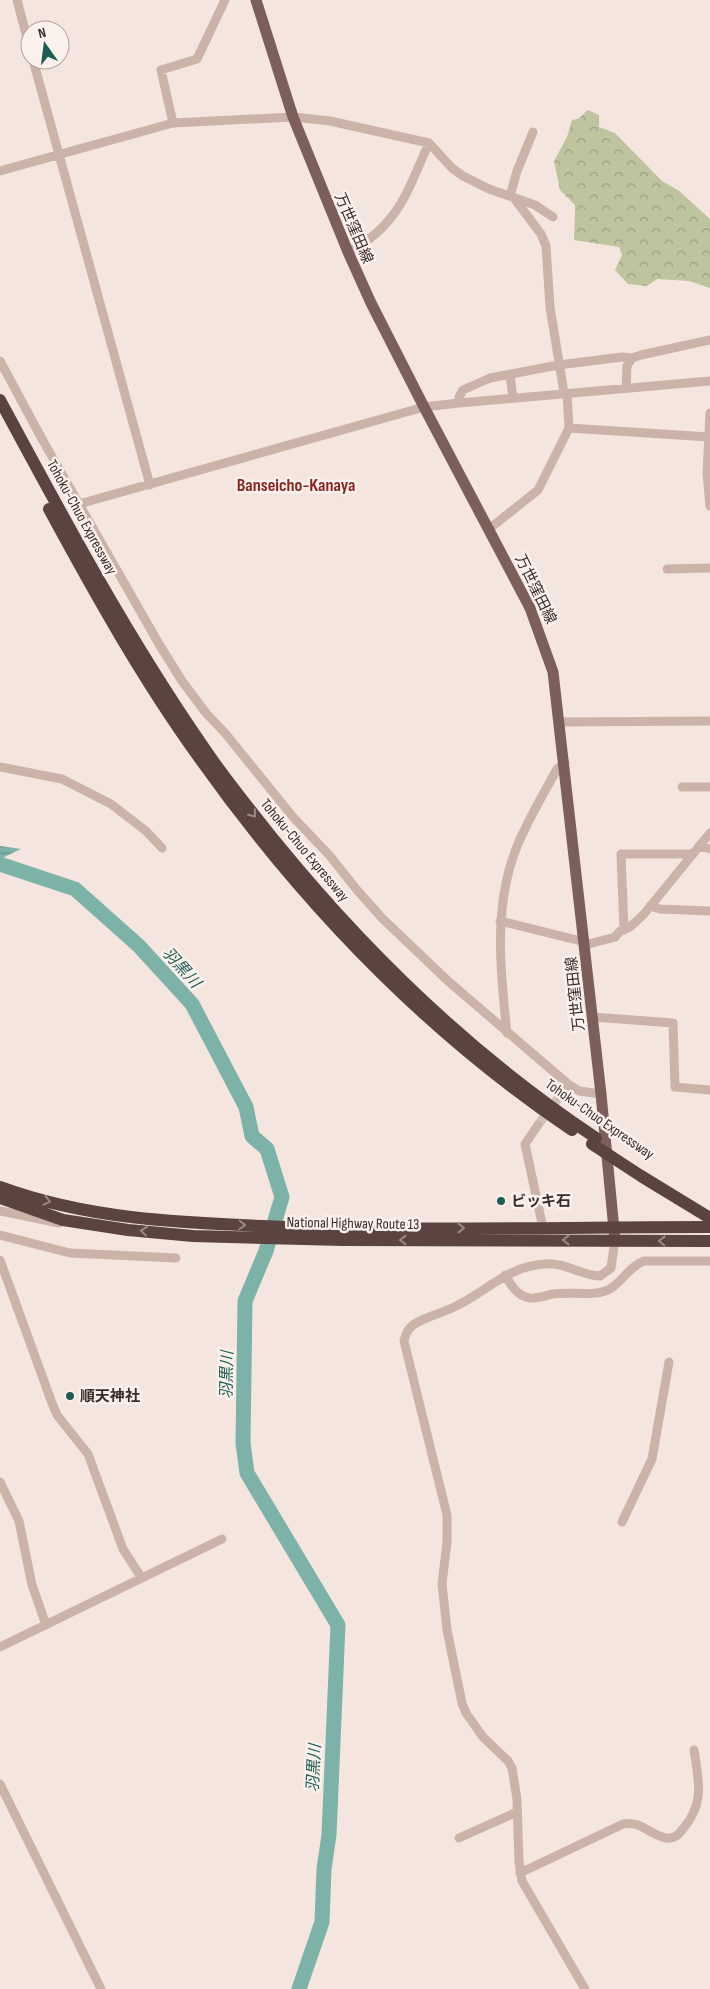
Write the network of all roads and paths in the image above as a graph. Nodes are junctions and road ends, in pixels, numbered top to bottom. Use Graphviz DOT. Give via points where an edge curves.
graph roads {
  1 [pos="17,0"];
  2 [pos="225,0"];
  3 [pos="256,0"];
  4 [pos="22,20"];
  5 [pos="36,70"];
  6 [pos="293,117"];
  7 [pos="173,123"];
  8 [pos="533,132"];
  9 [pos="429,143"];
  10 [pos="59,155"];
  11 [pos="0,171"];
  12 [pos="512,197"];
  13 [pos="553,217"];
  14 [pos="348,252"];
  15 [pos="710,340"];
  16 [pos="632,358"];
  17 [pos="0,361"];
  18 [pos="558,365"];
  19 [pos="510,375"];
  20 [pos="710,381"];
  21 [pos="626,388"];
  22 [pos="565,393"];
  23 [pos="513,398"];
  24 [pos="0,400"];
  25 [pos="459,402"];
  26 [pos="424,407"];
  27 [pos="710,413"];
  28 [pos="0,417"];
  29 [pos="569,428"];
  30 [pos="709,436"];
  31 [pos="709,447"];
  32 [pos="150,485"];
  33 [pos="79,504"];
  34 [pos="710,506"];
  35 [pos="489,529"];
  36 [pos="710,568"];
  37 [pos="667,570"];
  38 [pos="710,721"];
  39 [pos="560,722"];
  40 [pos="565,763"];
  41 [pos="0,766"];
  42 [pos="682,787"];
  43 [pos="710,787"];
  44 [pos="710,833"];
  45 [pos="162,848"];
  46 [pos="710,849"];
  47 [pos="696,850"];
  48 [pos="650,906"];
  49 [pos="710,911"];
  50 [pos="500,921"];
  51 [pos="624,930"];
  52 [pos="585,943"];
  53 [pos="593,1017"];
  54 [pos="507,1033"];
  55 [pos="568,1084"];
  56 [pos="710,1090"];
  57 [pos="601,1094"];
  58 [pos="560,1096"];
  59 [pos="538,1125"];
  60 [pos="594,1141"];
  61 [pos="0,1187"];
  62 [pos="0,1198"];
  63 [pos="710,1210"];
  64 [pos="0,1212"];
  65 [pos="710,1218"];
  66 [pos="79,1223"];
  67 [pos="710,1227"];
  68 [pos="543,1228"];
  69 [pos="193,1230"];
  70 [pos="0,1234"];
  71 [pos="342,1234"];
  72 [pos="615,1234"];
  73 [pos="710,1241"];
  74 [pos="176,1258"];
  75 [pos="0,1260"];
  76 [pos="710,1261"];
  77 [pos="505,1275"];
  78 [pos="669,1362"];
  79 [pos="0,1482"];
  80 [pos="622,1522"];
  81 [pos="222,1539"];
  82 [pos="141,1577"];
  83 [pos="46,1625"];
  84 [pos="0,1647"];
  85 [pos="694,1750"];
  86 [pos="0,1784"];
  87 [pos="517,1812"];
  88 [pos="459,1838"];
  89 [pos="520,1873"];
  90 [pos="101,1989"];
  91 [pos="585,1989"];
  1 -- 4 [label="street"];
  2 -- 7 [label="street" via="196,59 161,70"];
  3 -- 6 [label="main road, 万世窪田線"];
  5 -- 10 [label="street"];
  6 -- 7 [label="street"];
  6 -- 9 [label="street" via="330,121"];
  6 -- 14 [label="main road, 万世窪田線"];
  7 -- 10 [label="street"];
  8 -- 12 [label="street" via="517,171"];
  9 -- 12 [label="street" via="463,176"];
  9 -- 14 [label="street" via="400,206 383,226"];
  10 -- 11 [label="street"];
  10 -- 32 [label="street"];
  12 -- 13 [label="street" via="535,205"];
  12 -- 18 [label="street" via="541,234 546,246"];
  14 -- 26 [label="main road, 万世窪田線"];
  15 -- 16 [label="street"];
  16 -- 18 [label="street"];
  16 -- 21 [label="street" via="627,366"];
  17 -- 33 [label="street"];
  18 -- 19 [label="street"];
  18 -- 22 [label="street"];
  19 -- 23 [label="street"];
  19 -- 25 [label="street" via="490,378 463,390"];
  20 -- 21 [label="street"];
  21 -- 22 [label="street"];
  22 -- 23 [label="street"];
  22 -- 29 [label="street"];
  23 -- 25 [label="street"];
  24 -- 60 [label="highway, Tohoku-Chuo Expressway, one-way" via="131,635 203,748 250,810 315,890 363,942 457,1031"];
  25 -- 26 [label="street"];
  26 -- 32 [label="street"];
  26 -- 35 [label="main road, 万世窪田線"];
  27 -- 30 [label="street"];
  28 -- 60 [label="highway, Tohoku-Chuo Expressway" via="82,568 156,694 266,847 356,947 451,1038 538,1107"];
  29 -- 30 [label="street"];
  29 -- 35 [label="street" via="538,490"];
  30 -- 31 [label="street"];
  31 -- 34 [label="street"];
  32 -- 33 [label="street"];
  33 -- 54 [label="street" via="182,681 206,713 382,918"];
  35 -- 39 [label="main road, 万世窪田線" via="530,608 545,646 553,672"];
  36 -- 37 [label="street"];
  38 -- 39 [label="street"];
  39 -- 40 [label="main road, 万世窪田線"];
  40 -- 50 [label="street" via="557,769 517,845"];
  40 -- 52 [label="main road, 万世窪田線"];
  41 -- 45 [label="street" via="62,779 111,804"];
  42 -- 43 [label="street"];
  44 -- 47 [label="street"];
  46 -- 47 [label="street"];
  47 -- 48 [label="street"];
  47 -- 51 [label="street" via="622,854"];
  48 -- 49 [label="street"];
  48 -- 51 [label="street"];
  50 -- 52 [label="street"];
  50 -- 54 [label="street"];
  51 -- 52 [label="street" via="615,938"];
  52 -- 53 [label="main road, 万世窪田線"];
  53 -- 56 [label="street" via="673,1023 676,1087"];
  53 -- 57 [label="main road, 万世窪田線"];
  54 -- 55 [label="street"];
  55 -- 57 [label="street" via="579,1091"];
  55 -- 58 [label="street"];
  57 -- 72 [label="main road, 万世窪田線"];
  59 -- 68 [label="street" via="525,1144"];
  60 -- 63 [label="highway, Tohoku-Chuo Expressway"];
  60 -- 65 [label="highway, Tohoku-Chuo Expressway, bridge" via="641,1176"];
  61 -- 69 [label="highway, National Highway Route 13, one-way" via="80,1209"];
  62 -- 66 [label="highway, National Highway Route 13"];
  64 -- 66 [label="street" via="56,1223"];
  69 -- 66 [label="highway, National Highway Route 13, one-way"];
  67 -- 72 [label="highway, National Highway Route 13"];
  71 -- 68 [label="highway, National Highway Route 13, one-way"];
  68 -- 72 [label="highway, National Highway Route 13"];
  69 -- 71 [label="highway, National Highway Route 13"];
  70 -- 74 [label="street" via="70,1253"];
  72 -- 71 [label="highway, National Highway Route 13, one-way"];
  73 -- 72 [label="highway, National Highway Route 13, one-way"];
  72 -- 77 [label="street" via="611,1268 600,1276 561,1264 518,1268"];
  75 -- 82 [label="street" via="52,1404 88,1454 124,1549"];
  76 -- 77 [label="street" via="644,1261 634,1265 609,1290 536,1298 521,1295"];
  77 -- 87 [label="street" via="453,1308 414,1324 406,1331 404,1341 447,1515 442,1597 461,1697 476,1728 512,1768"];
  78 -- 80 [label="street" via="652,1459"];
  79 -- 83 [label="street" via="19,1521 32,1585"];
  81 -- 82 [label="street"];
  82 -- 83 [label="street"];
  83 -- 84 [label="street"];
  85 -- 89 [label="street" via="698,1804 680,1834 664,1838 638,1824 623,1824"];
  86 -- 90 [label="street"];
  87 -- 88 [label="street"];
  87 -- 89 [label="street"];
  89 -- 91 [label="street" via="526,1890"];
}
